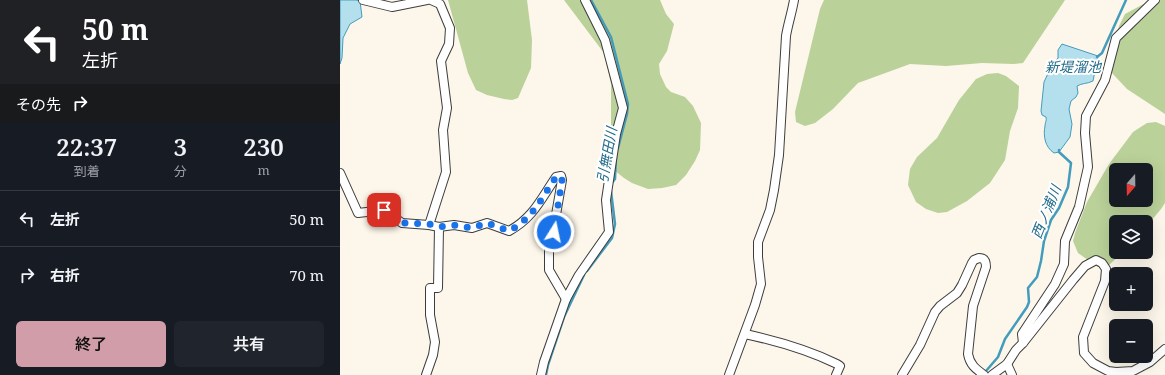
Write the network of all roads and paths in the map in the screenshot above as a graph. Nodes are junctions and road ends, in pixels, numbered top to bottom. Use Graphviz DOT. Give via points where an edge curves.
graph roads {
  1 [pos="364,0"];
  2 [pos="428,0"];
  3 [pos="431,0"];
  4 [pos="585,0"];
  5 [pos="794,0"];
  6 [pos="1155,0"];
  7 [pos="340,173"];
  8 [pos="429,224"];
  9 [pos="439,227"];
  10 [pos="566,299"];
  11 [pos="745,334"];
  12 [pos="1023,343"];
  13 [pos="1165,349"];
  14 [pos="1007,364"];
  15 [pos="426,375"];
  16 [pos="542,375"];
  17 [pos="729,375"];
  18 [pos="836,375"];
  19 [pos="902,375"];
  20 [pos="984,375"];
  21 [pos="992,375"];
  22 [pos="1012,375"];
  1 -- 2 [label="street" via="392,7"];
  3 -- 8 [label="street" via="440,4 450,28 449,44 441,61 446,108 443,130 446,172"];
  4 -- 10 [label="street" via="605,40 623,108 616,134 606,200 609,232 579,275"];
  5 -- 11 [label="street" via="786,36 779,155 774,190 770,210 758,242 761,284"];
  6 -- 12 [label="street" via="1116,38 1105,80 1086,116 1088,167 1079,207 1065,241 1064,264 1055,284 1022,334"];
  7 -- 8 [label="street" via="358,213 384,210 402,223"];
  8 -- 9 [label="street"];
  9 -- 10 [label="street" via="454,225 472,228 487,223 509,231 532,214 556,177 561,176 554,232 549,247 549,270"];
  9 -- 15 [label="street" via="438,288 430,288 430,315 435,342"];
  10 -- 16 [label="street" via="544,362"];
  11 -- 17 [label="street"];
  11 -- 18 [label="street" via="816,354 840,366"];
  12 -- 13 [label="street" via="1085,266 1096,260 1106,269 1105,281 1083,337 1084,353 1093,363 1108,372 1116,372 1133,371 1150,362"];
  12 -- 14 [label="street"];
  14 -- 21 [label="street"];
  14 -- 22 [label="street"];
  19 -- 20 [label="street" via="920,345 935,312 957,293 972,263 979,258 986,262 986,267 973,306 968,354 972,366"];
}
